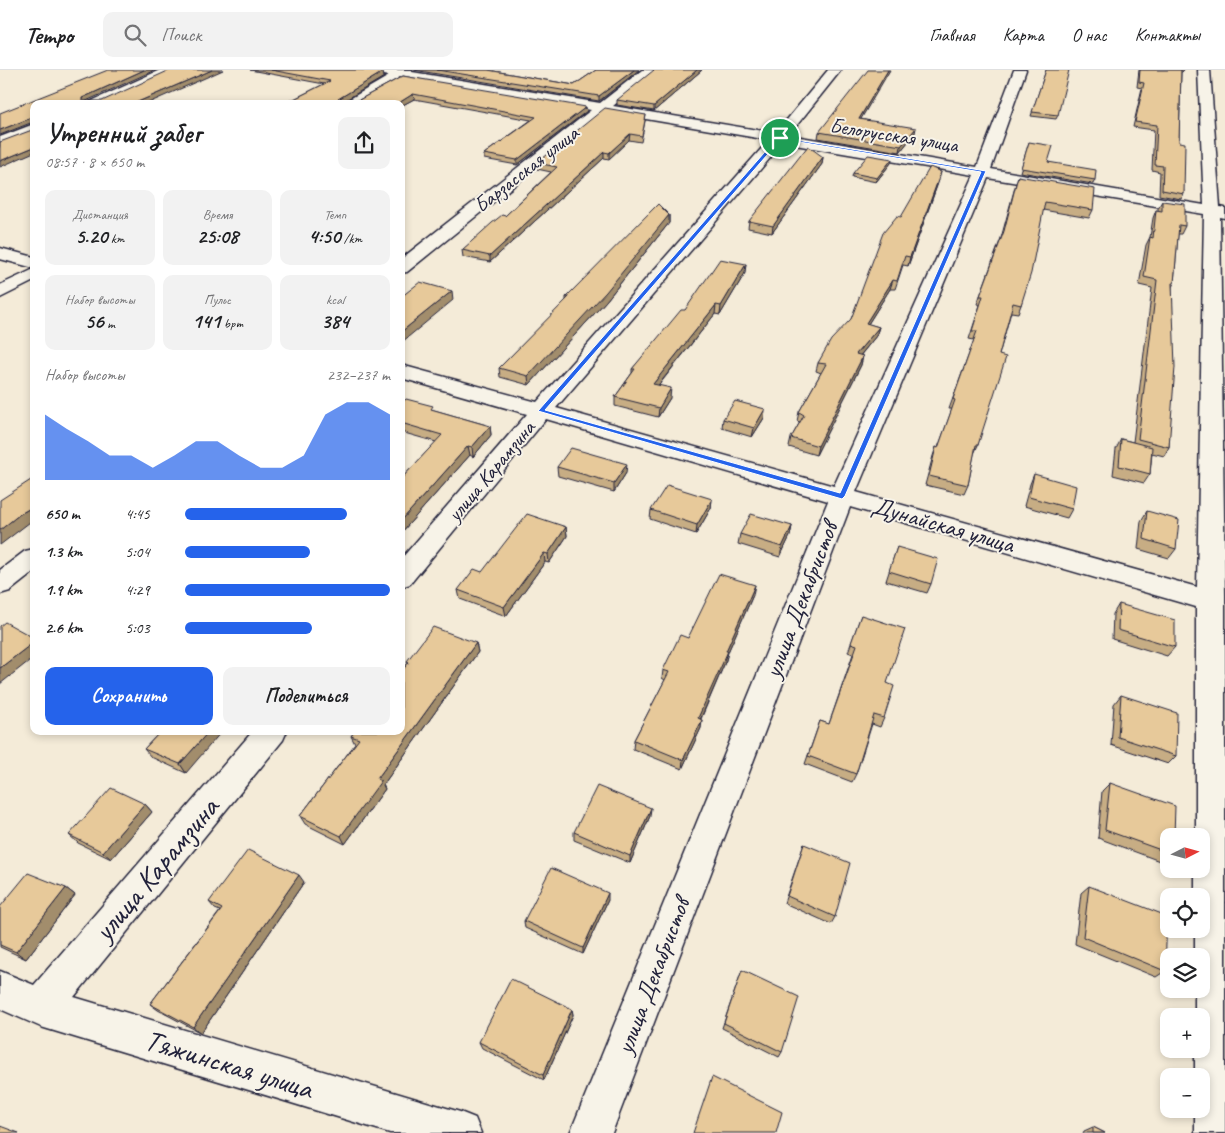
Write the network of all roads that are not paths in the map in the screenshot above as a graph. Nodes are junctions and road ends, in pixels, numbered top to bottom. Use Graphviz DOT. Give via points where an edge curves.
graph roads {
  1 [pos="171,70"];
  2 [pos="378,70"];
  3 [pos="650,70"];
  4 [pos="835,70"];
  5 [pos="1020,70"];
  6 [pos="1204,70"];
  7 [pos="406,72"];
  8 [pos="100,100"];
  9 [pos="354,100"];
  10 [pos="602,109"];
  11 [pos="30,130"];
  12 [pos="780,138"];
  13 [pos="0,142"];
  14 [pos="983,171"];
  15 [pos="1218,212"];
  16 [pos="0,253"];
  17 [pos="30,262"];
  18 [pos="405,265"];
  19 [pos="30,276"];
  20 [pos="0,292"];
  21 [pos="405,371"];
  22 [pos="541,411"];
  23 [pos="842,496"];
  24 [pos="30,561"];
  25 [pos="405,573"];
  26 [pos="0,584"];
  27 [pos="1217,603"];
  28 [pos="269,735"];
  29 [pos="0,990"];
  30 [pos="41,1007"];
  31 [pos="460,1133"];
  32 [pos="591,1133"];
  33 [pos="1216,1133"];
  1 -- 8 [label="street"];
  2 -- 7 [label="street, Белорусская улица"];
  3 -- 10 [label="street, Барзасская улица"];
  4 -- 12 [label="street, улица Карамзина"];
  5 -- 14 [label="street, улица Декабристов"];
  6 -- 15 [label="street"];
  7 -- 9 [label="street"];
  7 -- 10 [label="street, Белорусская улица"];
  10 -- 12 [label="street, Белорусская улица"];
  10 -- 18 [label="street, Барзасская улица"];
  11 -- 13 [label="street"];
  12 -- 14 [label="street, Белорусская улица"];
  12 -- 22 [label="street, улица Карамзина"];
  14 -- 15 [label="street, Белорусская улица"];
  14 -- 23 [label="street, улица Декабристов"];
  15 -- 27 [label="street"];
  16 -- 17 [label="street"];
  19 -- 20 [label="street"];
  21 -- 22 [label="street, Дунайская улица"];
  22 -- 23 [label="street, Дунайская улица"];
  22 -- 25 [label="street, улица Карамзина"];
  23 -- 27 [label="street, Дунайская улица"];
  23 -- 32 [label="street, улица Декабристов"];
  24 -- 26 [label="street"];
  27 -- 33 [label="street"];
  28 -- 30 [label="street, улица Карамзина"];
  29 -- 30 [label="street, Тяжинская улица"];
  30 -- 31 [label="street, Тяжинская улица"];
}
